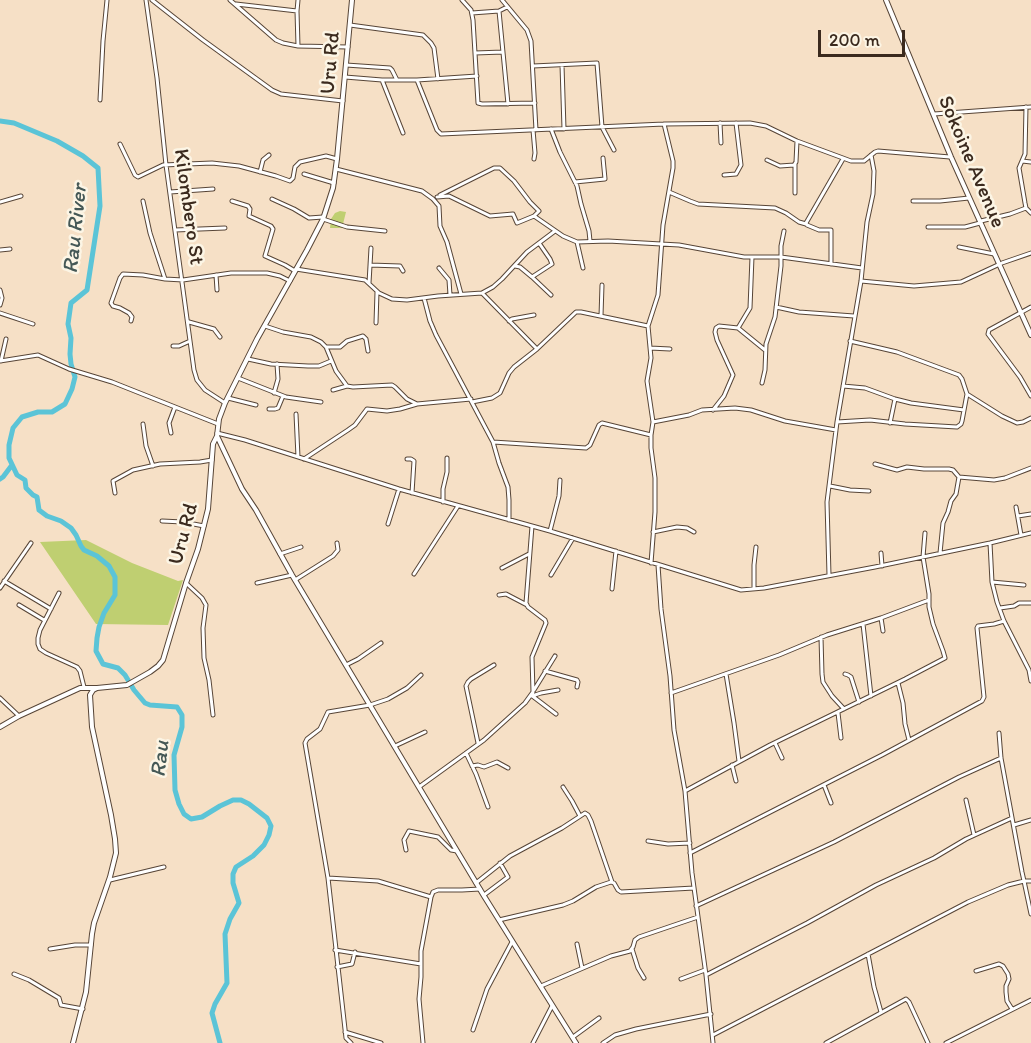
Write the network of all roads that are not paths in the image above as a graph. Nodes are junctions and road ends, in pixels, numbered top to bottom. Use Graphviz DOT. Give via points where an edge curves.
graph roads {
  1 [pos="107,0"];
  2 [pos="146,0"];
  3 [pos="153,0"];
  4 [pos="230,0"];
  5 [pos="298,0"];
  6 [pos="352,0"];
  7 [pos="462,0"];
  8 [pos="502,0"];
  9 [pos="886,0"];
  10 [pos="236,4"];
  11 [pos="507,7"];
  12 [pos="500,10"];
  13 [pos="297,11"];
  14 [pos="472,13"];
  15 [pos="350,25"];
  16 [pos="298,46"];
  17 [pos="348,47"];
  18 [pos="503,52"];
  19 [pos="475,53"];
  20 [pos="562,64"];
  21 [pos="346,65"];
  22 [pos="532,66"];
  23 [pos="477,76"];
  24 [pos="345,77"];
  25 [pos="438,79"];
  26 [pos="382,80"];
  27 [pos="397,80"];
  28 [pos="417,80"];
  29 [pos="100,100"];
  30 [pos="343,101"];
  31 [pos="535,103"];
  32 [pos="508,104"];
  33 [pos="1031,107"];
  34 [pos="1026,108"];
  35 [pos="934,114"];
  36 [pos="720,123"];
  37 [pos="736,123"];
  38 [pos="664,124"];
  39 [pos="602,127"];
  40 [pos="551,129"];
  41 [pos="564,129"];
  42 [pos="535,130"];
  43 [pos="403,133"];
  44 [pos="797,141"];
  45 [pos="721,143"];
  46 [pos="120,144"];
  47 [pos="614,150"];
  48 [pos="269,155"];
  49 [pos="871,155"];
  50 [pos="951,157"];
  51 [pos="603,158"];
  52 [pos="337,159"];
  53 [pos="534,159"];
  54 [pos="843,159"];
  55 [pos="767,160"];
  56 [pos="1022,161"];
  57 [pos="1031,162"];
  58 [pos="795,164"];
  59 [pos="166,165"];
  60 [pos="336,170"];
  61 [pos="260,172"];
  62 [pos="304,174"];
  63 [pos="724,175"];
  64 [pos="575,182"];
  65 [pos="334,183"];
  66 [pos="213,189"];
  67 [pos="170,192"];
  68 [pos="669,192"];
  69 [pos="795,193"];
  70 [pos="21,196"];
  71 [pos="435,198"];
  72 [pos="971,198"];
  73 [pos="272,199"];
  74 [pos="143,201"];
  75 [pos="232,201"];
  76 [pos="912,201"];
  77 [pos="0,202"];
  78 [pos="1026,207"];
  79 [pos="1031,213"];
  80 [pos="534,216"];
  81 [pos="323,218"];
  82 [pos="981,222"];
  83 [pos="806,224"];
  84 [pos="928,227"];
  85 [pos="225,228"];
  86 [pos="175,230"];
  87 [pos="385,231"];
  88 [pos="555,231"];
  89 [pos="784,231"];
  90 [pos="577,242"];
  91 [pos="590,242"];
  92 [pos="539,243"];
  93 [pos="662,244"];
  94 [pos="959,247"];
  95 [pos="371,248"];
  96 [pos="10,249"];
  97 [pos="0,250"];
  98 [pos="1031,253"];
  99 [pos="994,254"];
  100 [pos="752,257"];
  101 [pos="781,257"];
  102 [pos="831,264"];
  103 [pos="999,264"];
  104 [pos="370,266"];
  105 [pos="515,266"];
  106 [pos="439,268"];
  107 [pos="583,268"];
  108 [pos="862,268"];
  109 [pos="296,270"];
  110 [pos="403,271"];
  111 [pos="216,275"];
  112 [pos="532,277"];
  113 [pos="165,279"];
  114 [pos="183,280"];
  115 [pos="861,280"];
  116 [pos="290,281"];
  117 [pos="369,283"];
  118 [pos="602,285"];
  119 [pos="0,290"];
  120 [pos="217,290"];
  121 [pos="377,292"];
  122 [pos="482,293"];
  123 [pos="461,294"];
  124 [pos="450,295"];
  125 [pos="551,296"];
  126 [pos="423,298"];
  127 [pos="0,305"];
  128 [pos="776,307"];
  129 [pos="1031,307"];
  130 [pos="1021,312"];
  131 [pos="0,313"];
  132 [pos="534,315"];
  133 [pos="601,316"];
  134 [pos="854,316"];
  135 [pos="131,321"];
  136 [pos="509,321"];
  137 [pos="189,322"];
  138 [pos="376,323"];
  139 [pos="33,324"];
  140 [pos="264,326"];
  141 [pos="648,326"];
  142 [pos="738,328"];
  143 [pos="1031,335"];
  144 [pos="220,337"];
  145 [pos="6,339"];
  146 [pos="190,341"];
  147 [pos="850,341"];
  148 [pos="173,345"];
  149 [pos="326,347"];
  150 [pos="650,348"];
  151 [pos="537,349"];
  152 [pos="670,349"];
  153 [pos="765,350"];
  154 [pos="368,351"];
  155 [pos="248,359"];
  156 [pos="1,361"];
  157 [pos="331,361"];
  158 [pos="277,364"];
  159 [pos="238,378"];
  160 [pos="762,383"];
  161 [pos="347,386"];
  162 [pos="843,386"];
  163 [pos="333,390"];
  164 [pos="274,393"];
  165 [pos="968,394"];
  166 [pos="283,396"];
  167 [pos="1031,396"];
  168 [pos="228,398"];
  169 [pos="895,399"];
  170 [pos="472,401"];
  171 [pos="321,402"];
  172 [pos="225,403"];
  173 [pos="417,404"];
  174 [pos="256,405"];
  175 [pos="175,407"];
  176 [pos="269,409"];
  177 [pos="713,410"];
  178 [pos="964,410"];
  179 [pos="297,414"];
  180 [pos="1031,418"];
  181 [pos="654,422"];
  182 [pos="837,422"];
  183 [pos="891,423"];
  184 [pos="143,424"];
  185 [pos="218,424"];
  186 [pos="836,430"];
  187 [pos="171,433"];
  188 [pos="217,435"];
  189 [pos="651,435"];
  190 [pos="493,442"];
  191 [pos="298,457"];
  192 [pos="447,458"];
  193 [pos="304,459"];
  194 [pos="407,459"];
  195 [pos="212,460"];
  196 [pos="875,464"];
  197 [pos="153,465"];
  198 [pos="1031,468"];
  199 [pos="959,477"];
  200 [pos="560,480"];
  201 [pos="830,486"];
  202 [pos="399,489"];
  203 [pos="870,491"];
  204 [pos="115,492"];
  205 [pos="412,493"];
  206 [pos="443,502"];
  207 [pos="458,506"];
  208 [pos="1016,507"];
  209 [pos="1031,514"];
  210 [pos="1018,516"];
  211 [pos="508,520"];
  212 [pos="162,521"];
  213 [pos="388,524"];
  214 [pos="204,526"];
  215 [pos="532,526"];
  216 [pos="550,531"];
  217 [pos="653,532"];
  218 [pos="694,532"];
  219 [pos="925,533"];
  220 [pos="1031,534"];
  221 [pos="1021,535"];
  222 [pos="573,538"];
  223 [pos="31,543"];
  224 [pos="337,543"];
  225 [pos="990,543"];
  226 [pos="301,547"];
  227 [pos="756,547"];
  228 [pos="616,551"];
  229 [pos="881,553"];
  230 [pos="940,553"];
  231 [pos="280,554"];
  232 [pos="529,554"];
  233 [pos="923,557"];
  234 [pos="651,563"];
  235 [pos="658,565"];
  236 [pos="882,566"];
  237 [pos="502,568"];
  238 [pos="414,574"];
  239 [pos="551,575"];
  240 [pos="829,575"];
  241 [pos="293,577"];
  242 [pos="4,581"];
  243 [pos="992,582"];
  244 [pos="186,583"];
  245 [pos="257,583"];
  246 [pos="1024,585"];
  247 [pos="0,588"];
  248 [pos="612,589"];
  249 [pos="754,589"];
  250 [pos="59,593"];
  251 [pos="499,596"];
  252 [pos="929,600"];
  253 [pos="1031,603"];
  254 [pos="19,605"];
  255 [pos="527,605"];
  256 [pos="1000,608"];
  257 [pos="51,609"];
  258 [pos="881,618"];
  259 [pos="44,620"];
  260 [pos="1004,621"];
  261 [pos="863,624"];
  262 [pos="883,631"];
  263 [pos="821,637"];
  264 [pos="381,643"];
  265 [pos="555,656"];
  266 [pos="346,664"];
  267 [pos="494,665"];
  268 [pos="545,671"];
  269 [pos="726,674"];
  270 [pos="844,674"];
  271 [pos="421,675"];
  272 [pos="1031,681"];
  273 [pos="898,683"];
  274 [pos="84,687"];
  275 [pos="577,687"];
  276 [pos="97,688"];
  277 [pos="558,690"];
  278 [pos="671,693"];
  279 [pos="532,694"];
  280 [pos="871,696"];
  281 [pos="0,698"];
  282 [pos="859,702"];
  283 [pos="370,705"];
  284 [pos="844,709"];
  285 [pos="838,713"];
  286 [pos="556,714"];
  287 [pos="213,715"];
  288 [pos="19,716"];
  289 [pos="0,728"];
  290 [pos="425,732"];
  291 [pos="999,733"];
  292 [pos="841,738"];
  293 [pos="909,740"];
  294 [pos="478,743"];
  295 [pos="775,743"];
  296 [pos="394,746"];
  297 [pos="465,753"];
  298 [pos="782,758"];
  299 [pos="1001,758"];
  300 [pos="739,761"];
  301 [pos="732,765"];
  302 [pos="472,766"];
  303 [pos="508,768"];
  304 [pos="736,781"];
  305 [pos="824,785"];
  306 [pos="419,787"];
  307 [pos="563,787"];
  308 [pos="685,792"];
  309 [pos="966,800"];
  310 [pos="831,803"];
  311 [pos="488,807"];
  312 [pos="580,816"];
  313 [pos="1012,818"];
  314 [pos="1031,820"];
  315 [pos="1014,825"];
  316 [pos="974,835"];
  317 [pos="648,841"];
  318 [pos="690,843"];
  319 [pos="406,850"];
  320 [pos="457,851"];
  321 [pos="690,853"];
  322 [pos="500,863"];
  323 [pos="164,867"];
  324 [pos="328,878"];
  325 [pos="110,880"];
  326 [pos="1024,881"];
  327 [pos="1031,881"];
  328 [pos="476,882"];
  329 [pos="612,882"];
  330 [pos="694,888"];
  331 [pos="480,889"];
  332 [pos="484,896"];
  333 [pos="431,897"];
  334 [pos="696,906"];
  335 [pos="1031,914"];
  336 [pos="698,917"];
  337 [pos="499,920"];
  338 [pos="512,942"];
  339 [pos="577,944"];
  340 [pos="91,945"];
  341 [pos="50,949"];
  342 [pos="632,949"];
  343 [pos="335,950"];
  344 [pos="355,952"];
  345 [pos="868,954"];
  346 [pos="421,964"];
  347 [pos="338,967"];
  348 [pos="582,968"];
  349 [pos="976,970"];
  350 [pos="706,972"];
  351 [pos="14,975"];
  352 [pos="644,978"];
  353 [pos="681,980"];
  354 [pos="540,987"];
  355 [pos="1031,1000"];
  356 [pos="552,1006"];
  357 [pos="83,1009"];
  358 [pos="1012,1010"];
  359 [pos="881,1012"];
  360 [pos="711,1014"];
  361 [pos="599,1018"];
  362 [pos="473,1030"];
  363 [pos="345,1032"];
  364 [pos="712,1035"];
  365 [pos="573,1037"];
  366 [pos="73,1043"];
  367 [pos="351,1043"];
  368 [pos="381,1043"];
  369 [pos="423,1043"];
  370 [pos="533,1043"];
  371 [pos="576,1043"];
  372 [pos="603,1043"];
  373 [pos="713,1043"];
  374 [pos="826,1043"];
  375 [pos="928,1043"];
  376 [pos="946,1043"];
  1 -- 29 [label="street"];
  2 -- 59 [label="street, Kilombero St"];
  3 -- 30 [label="street" via="272,90"];
  4 -- 10 [label="street"];
  5 -- 13 [label="street"];
  6 -- 15 [label="street, Uru Rd"];
  7 -- 14 [label="street"];
  8 -- 11 [label="street"];
  9 -- 35 [label="street, Sokoine Avenue"];
  10 -- 13 [label="street"];
  10 -- 16 [label="street" via="276,40"];
  11 -- 12 [label="street"];
  11 -- 22 [label="street" via="527,30"];
  12 -- 14 [label="street"];
  12 -- 18 [label="street"];
  13 -- 16 [label="street"];
  14 -- 19 [label="street"];
  15 -- 17 [label="street, Uru Rd"];
  15 -- 25 [label="street" via="423,35 434,48"];
  16 -- 17 [label="street"];
  17 -- 21 [label="street, Uru Rd"];
  18 -- 19 [label="street"];
  18 -- 32 [label="street"];
  19 -- 23 [label="street"];
  20 -- 22 [label="street"];
  20 -- 39 [label="street" via="597,63"];
  20 -- 41 [label="street"];
  21 -- 24 [label="street, Uru Rd"];
  21 -- 27 [label="street" via="390,68"];
  22 -- 31 [label="street"];
  23 -- 25 [label="street"];
  23 -- 32 [label="street" via="478,103"];
  24 -- 26 [label="street"];
  24 -- 30 [label="street, Uru Rd"];
  25 -- 28 [label="street"];
  26 -- 27 [label="street"];
  26 -- 43 [label="street"];
  27 -- 28 [label="street"];
  28 -- 42 [label="street" via="440,133"];
  30 -- 52 [label="street, Uru Rd"];
  31 -- 32 [label="street"];
  31 -- 42 [label="street"];
  33 -- 34 [label="street"];
  34 -- 35 [label="street"];
  34 -- 56 [label="street"];
  35 -- 50 [label="street, Sokoine Avenue"];
  36 -- 37 [label="street"];
  36 -- 38 [label="street"];
  36 -- 45 [label="street"];
  37 -- 44 [label="street" via="766,126"];
  37 -- 63 [label="street" via="741,165 736,174"];
  38 -- 39 [label="street"];
  38 -- 68 [label="street" via="673,164"];
  39 -- 41 [label="street"];
  39 -- 47 [label="street"];
  40 -- 41 [label="street"];
  40 -- 42 [label="street"];
  40 -- 64 [label="street"];
  42 -- 53 [label="street"];
  44 -- 54 [label="street"];
  44 -- 58 [label="street"];
  46 -- 59 [label="street" via="137,177"];
  48 -- 61 [label="street"];
  49 -- 50 [label="street" via="887,151"];
  49 -- 54 [label="street" via="860,162"];
  49 -- 108 [label="street" via="873,194"];
  50 -- 72 [label="street, Sokoine Avenue"];
  51 -- 64 [label="street" via="605,180"];
  52 -- 60 [label="street, Uru Rd"];
  52 -- 61 [label="street" via="326,156 300,162 290,181"];
  54 -- 83 [label="street"];
  55 -- 58 [label="street" via="780,166"];
  56 -- 57 [label="street"];
  56 -- 78 [label="street" via="1019,168"];
  58 -- 69 [label="street"];
  59 -- 61 [label="street" via="221,164"];
  59 -- 67 [label="street, Kilombero St"];
  60 -- 65 [label="street, Uru Rd"];
  60 -- 71 [label="street" via="422,191"];
  62 -- 65 [label="street"];
  64 -- 91 [label="street"];
  65 -- 81 [label="street, Uru Rd"];
  66 -- 67 [label="street"];
  67 -- 86 [label="street, Kilombero St"];
  68 -- 83 [label="street" via="698,204 775,208"];
  68 -- 93 [label="street"];
  70 -- 77 [label="street"];
  71 -- 80 [label="street" via="449,196 490,216 513,214 518,223"];
  71 -- 80 [label="street" via="500,168 539,211"];
  71 -- 123 [label="street"];
  72 -- 76 [label="street"];
  72 -- 82 [label="street, Sokoine Avenue"];
  73 -- 81 [label="street" via="309,218"];
  74 -- 113 [label="street"];
  75 -- 109 [label="street" via="248,206 249,216 272,227 266,257"];
  78 -- 79 [label="street"];
  78 -- 82 [label="street"];
  80 -- 88 [label="street"];
  81 -- 87 [label="street" via="347,227"];
  81 -- 109 [label="street, Uru Rd"];
  82 -- 84 [label="street" via="965,227"];
  82 -- 99 [label="street, Sokoine Avenue"];
  83 -- 102 [label="street" via="831,230"];
  85 -- 86 [label="street"];
  86 -- 114 [label="street, Kilombero St"];
  88 -- 90 [label="street"];
  88 -- 92 [label="street"];
  89 -- 101 [label="street"];
  90 -- 91 [label="street"];
  90 -- 107 [label="street"];
  91 -- 93 [label="street"];
  92 -- 105 [label="street"];
  92 -- 112 [label="street" via="552,264"];
  93 -- 100 [label="street"];
  93 -- 141 [label="street" via="658,295"];
  94 -- 99 [label="street"];
  95 -- 104 [label="street"];
  96 -- 97 [label="street"];
  98 -- 103 [label="street"];
  99 -- 103 [label="street, Sokoine Avenue"];
  100 -- 101 [label="street"];
  100 -- 142 [label="street" via="750,308"];
  101 -- 102 [label="street"];
  101 -- 128 [label="street"];
  102 -- 108 [label="street"];
  103 -- 115 [label="street" via="956,283 914,286"];
  103 -- 130 [label="street, Sokoine Avenue"];
  104 -- 110 [label="street" via="401,266"];
  104 -- 117 [label="street"];
  105 -- 112 [label="street"];
  105 -- 122 [label="street"];
  106 -- 124 [label="street" via="449,280"];
  108 -- 115 [label="street"];
  109 -- 116 [label="street, Uru Rd"];
  109 -- 117 [label="street"];
  111 -- 114 [label="street"];
  111 -- 116 [label="street" via="267,273"];
  111 -- 120 [label="street"];
  112 -- 125 [label="street"];
  113 -- 114 [label="street"];
  113 -- 135 [label="street" via="122,275 111,303 129,313"];
  114 -- 137 [label="street, Kilombero St"];
  115 -- 134 [label="street"];
  116 -- 140 [label="street, Uru Rd"];
  117 -- 121 [label="street"];
  118 -- 133 [label="street"];
  119 -- 127 [label="street"];
  121 -- 126 [label="street" via="392,299"];
  121 -- 138 [label="street"];
  122 -- 123 [label="street"];
  122 -- 136 [label="street"];
  123 -- 124 [label="street"];
  124 -- 126 [label="street"];
  126 -- 170 [label="street" via="433,328"];
  128 -- 134 [label="street"];
  128 -- 153 [label="street"];
  129 -- 130 [label="street"];
  130 -- 143 [label="street, Sokoine Avenue"];
  130 -- 167 [label="street" via="988,334"];
  131 -- 139 [label="street"];
  132 -- 136 [label="street"];
  133 -- 141 [label="street"];
  133 -- 151 [label="street" via="576,312"];
  134 -- 147 [label="street"];
  136 -- 151 [label="street"];
  137 -- 144 [label="street" via="211,328"];
  137 -- 146 [label="street, Kilombero St"];
  140 -- 149 [label="street" via="316,339"];
  140 -- 155 [label="street, Uru Rd"];
  141 -- 150 [label="street"];
  142 -- 153 [label="street"];
  142 -- 177 [label="street" via="715,329 733,375"];
  145 -- 156 [label="street"];
  146 -- 148 [label="street"];
  146 -- 172 [label="street, Kilombero St" via="200,384"];
  147 -- 162 [label="street"];
  147 -- 165 [label="street" via="897,352 959,375"];
  149 -- 154 [label="street" via="340,347 363,336"];
  149 -- 157 [label="street"];
  150 -- 152 [label="street"];
  150 -- 181 [label="street" via="647,381"];
  151 -- 170 [label="street" via="511,370 500,393"];
  153 -- 160 [label="street"];
  155 -- 158 [label="street"];
  155 -- 159 [label="street, Uru Rd"];
  156 -- 175 [label="street" via="38,355"];
  157 -- 158 [label="street" via="319,366"];
  157 -- 161 [label="street"];
  158 -- 164 [label="street"];
  159 -- 164 [label="street"];
  159 -- 168 [label="street, Uru Rd"];
  161 -- 163 [label="street"];
  161 -- 173 [label="street" via="392,385"];
  162 -- 169 [label="street" via="867,388"];
  162 -- 182 [label="street"];
  164 -- 166 [label="street"];
  165 -- 178 [label="street"];
  165 -- 180 [label="street" via="1014,422"];
  166 -- 171 [label="street"];
  166 -- 176 [label="street" via="277,408"];
  168 -- 172 [label="street, Uru Rd"];
  168 -- 174 [label="street"];
  169 -- 178 [label="street"];
  169 -- 183 [label="street"];
  170 -- 173 [label="street"];
  170 -- 190 [label="street"];
  172 -- 185 [label="street, Uru Rd"];
  173 -- 193 [label="street" via="387,411 367,409 355,425"];
  175 -- 185 [label="street"];
  175 -- 187 [label="street"];
  177 -- 181 [label="street"];
  177 -- 186 [label="street" via="751,410 776,419"];
  178 -- 183 [label="street" via="957,427"];
  179 -- 191 [label="street"];
  181 -- 189 [label="street"];
  182 -- 183 [label="street"];
  182 -- 186 [label="street"];
  184 -- 197 [label="street"];
  185 -- 188 [label="street, Uru Rd"];
  186 -- 201 [label="street"];
  188 -- 191 [label="street"];
  188 -- 195 [label="street, Uru Rd"];
  188 -- 231 [label="street"];
  189 -- 190 [label="street" via="602,423 587,448"];
  189 -- 217 [label="street" via="655,478"];
  190 -- 211 [label="street" via="508,486"];
  191 -- 193 [label="street"];
  192 -- 206 [label="street"];
  193 -- 202 [label="street"];
  194 -- 205 [label="street" via="414,461"];
  195 -- 197 [label="street"];
  195 -- 214 [label="street, Uru Rd"];
  196 -- 199 [label="street" via="897,470 949,469"];
  197 -- 204 [label="street" via="114,480"];
  198 -- 199 [label="street" via="999,480"];
  199 -- 230 [label="street" via="943,523"];
  200 -- 216 [label="street"];
  201 -- 203 [label="street"];
  201 -- 240 [label="street"];
  202 -- 205 [label="street"];
  202 -- 213 [label="street"];
  205 -- 206 [label="street"];
  206 -- 207 [label="street"];
  207 -- 211 [label="street"];
  207 -- 238 [label="street"];
  208 -- 210 [label="street"];
  209 -- 210 [label="street"];
  210 -- 221 [label="street"];
  211 -- 215 [label="street"];
  212 -- 214 [label="street"];
  214 -- 244 [label="street, Uru Rd"];
  215 -- 216 [label="street"];
  215 -- 232 [label="street"];
  216 -- 222 [label="street"];
  217 -- 218 [label="street" via="680,527"];
  217 -- 234 [label="street"];
  219 -- 233 [label="street"];
  220 -- 221 [label="street"];
  221 -- 225 [label="street"];
  222 -- 228 [label="street"];
  222 -- 239 [label="street"];
  223 -- 242 [label="street"];
  224 -- 241 [label="street" via="338,550 333,556"];
  225 -- 230 [label="street"];
  225 -- 243 [label="street"];
  226 -- 231 [label="street"];
  227 -- 249 [label="street"];
  228 -- 234 [label="street"];
  228 -- 248 [label="street"];
  229 -- 236 [label="street"];
  230 -- 233 [label="street"];
  231 -- 241 [label="street"];
  232 -- 237 [label="street"];
  232 -- 255 [label="street"];
  233 -- 236 [label="street"];
  233 -- 252 [label="street"];
  234 -- 235 [label="street"];
  235 -- 249 [label="street" via="741,590"];
  235 -- 278 [label="street"];
  236 -- 240 [label="street"];
  240 -- 249 [label="street"];
  241 -- 245 [label="street"];
  241 -- 266 [label="street"];
  242 -- 247 [label="street"];
  242 -- 257 [label="street"];
  243 -- 246 [label="street"];
  243 -- 256 [label="street"];
  244 -- 276 [label="street, Uru Rd" via="158,666 119,687"];
  244 -- 287 [label="street" via="206,605 204,658"];
  250 -- 257 [label="street"];
  251 -- 255 [label="street" via="506,594"];
  252 -- 258 [label="street"];
  252 -- 273 [label="street" via="930,615 945,658"];
  253 -- 256 [label="street"];
  254 -- 259 [label="street"];
  255 -- 279 [label="street" via="546,623 532,657"];
  256 -- 260 [label="street"];
  257 -- 259 [label="street"];
  258 -- 261 [label="street"];
  258 -- 262 [label="street"];
  259 -- 274 [label="street" via="38,634 40,649 77,667"];
  260 -- 272 [label="street"];
  260 -- 293 [label="street" via="977,628 982,702"];
  261 -- 263 [label="street"];
  261 -- 280 [label="street"];
  263 -- 269 [label="street"];
  263 -- 284 [label="street" via="824,682"];
  264 -- 266 [label="street"];
  265 -- 268 [label="street"];
  266 -- 283 [label="street"];
  267 -- 294 [label="street" via="466,686"];
  268 -- 275 [label="street" via="577,680"];
  268 -- 279 [label="street"];
  269 -- 278 [label="street"];
  269 -- 300 [label="street"];
  270 -- 282 [label="street" via="851,677"];
  271 -- 283 [label="street" via="401,692"];
  273 -- 280 [label="street"];
  273 -- 293 [label="street"];
  274 -- 276 [label="street, Uru Rd"];
  274 -- 288 [label="street"];
  276 -- 325 [label="street" via="90,695 92,727 116,847"];
  277 -- 279 [label="street"];
  278 -- 308 [label="street"];
  279 -- 286 [label="street"];
  279 -- 294 [label="street"];
  280 -- 282 [label="street"];
  281 -- 288 [label="street"];
  282 -- 284 [label="street"];
  283 -- 296 [label="street"];
  283 -- 324 [label="street" via="328,712 320,729 306,741"];
  284 -- 285 [label="street"];
  285 -- 292 [label="street"];
  285 -- 295 [label="street"];
  288 -- 289 [label="street"];
  290 -- 296 [label="street"];
  291 -- 299 [label="street"];
  293 -- 305 [label="street"];
  294 -- 297 [label="street"];
  295 -- 298 [label="street"];
  295 -- 300 [label="street"];
  296 -- 306 [label="street"];
  297 -- 302 [label="street"];
  297 -- 306 [label="street"];
  299 -- 313 [label="street"];
  299 -- 334 [label="street"];
  300 -- 301 [label="street"];
  301 -- 304 [label="street"];
  301 -- 308 [label="street"];
  302 -- 303 [label="street" via="497,762"];
  302 -- 311 [label="street"];
  305 -- 310 [label="street"];
  305 -- 321 [label="street"];
  306 -- 320 [label="street"];
  307 -- 312 [label="street"];
  308 -- 318 [label="street"];
  309 -- 316 [label="street"];
  312 -- 322 [label="street"];
  312 -- 329 [label="street" via="588,814"];
  313 -- 315 [label="street"];
  313 -- 316 [label="street"];
  314 -- 315 [label="street"];
  315 -- 326 [label="street"];
  316 -- 350 [label="street" via="789,933"];
  317 -- 318 [label="street"];
  318 -- 321 [label="street"];
  319 -- 320 [label="street" via="404,840 409,831 438,837"];
  320 -- 328 [label="street"];
  321 -- 330 [label="street"];
  322 -- 328 [label="street"];
  322 -- 332 [label="street" via="508,878"];
  323 -- 325 [label="street"];
  324 -- 333 [label="street" via="378,881"];
  324 -- 343 [label="street"];
  325 -- 340 [label="street" via="96,915"];
  326 -- 327 [label="street"];
  326 -- 335 [label="street"];
  326 -- 345 [label="street" via="968,902"];
  328 -- 331 [label="street"];
  329 -- 330 [label="street" via="621,892"];
  329 -- 337 [label="street" via="573,902"];
  330 -- 334 [label="street"];
  331 -- 332 [label="street"];
  331 -- 333 [label="street" via="435,890"];
  332 -- 337 [label="street"];
  333 -- 346 [label="street"];
  334 -- 336 [label="street"];
  336 -- 342 [label="street" via="639,937"];
  336 -- 350 [label="street"];
  337 -- 338 [label="street"];
  338 -- 354 [label="street"];
  338 -- 362 [label="street" via="487,989"];
  339 -- 348 [label="street"];
  340 -- 341 [label="street"];
  340 -- 357 [label="street"];
  342 -- 348 [label="street"];
  342 -- 352 [label="street"];
  343 -- 344 [label="street"];
  343 -- 347 [label="street"];
  344 -- 346 [label="street"];
  344 -- 347 [label="street" via="352,964"];
  345 -- 359 [label="street"];
  345 -- 364 [label="street"];
  346 -- 369 [label="street"];
  347 -- 363 [label="street"];
  348 -- 354 [label="street"];
  349 -- 358 [label="street" via="1002,965 1008,974 1007,1001"];
  350 -- 353 [label="street"];
  350 -- 360 [label="street"];
  351 -- 357 [label="street" via="59,998 61,1005"];
  354 -- 356 [label="street"];
  355 -- 358 [label="street"];
  356 -- 365 [label="street"];
  356 -- 370 [label="street"];
  357 -- 366 [label="street"];
  358 -- 376 [label="street"];
  359 -- 374 [label="street"];
  359 -- 375 [label="street" via="908,1000"];
  360 -- 364 [label="street"];
  360 -- 372 [label="street" via="636,1029"];
  361 -- 365 [label="street"];
  363 -- 367 [label="street"];
  363 -- 368 [label="street"];
  364 -- 373 [label="street"];
  365 -- 371 [label="street"];
}
